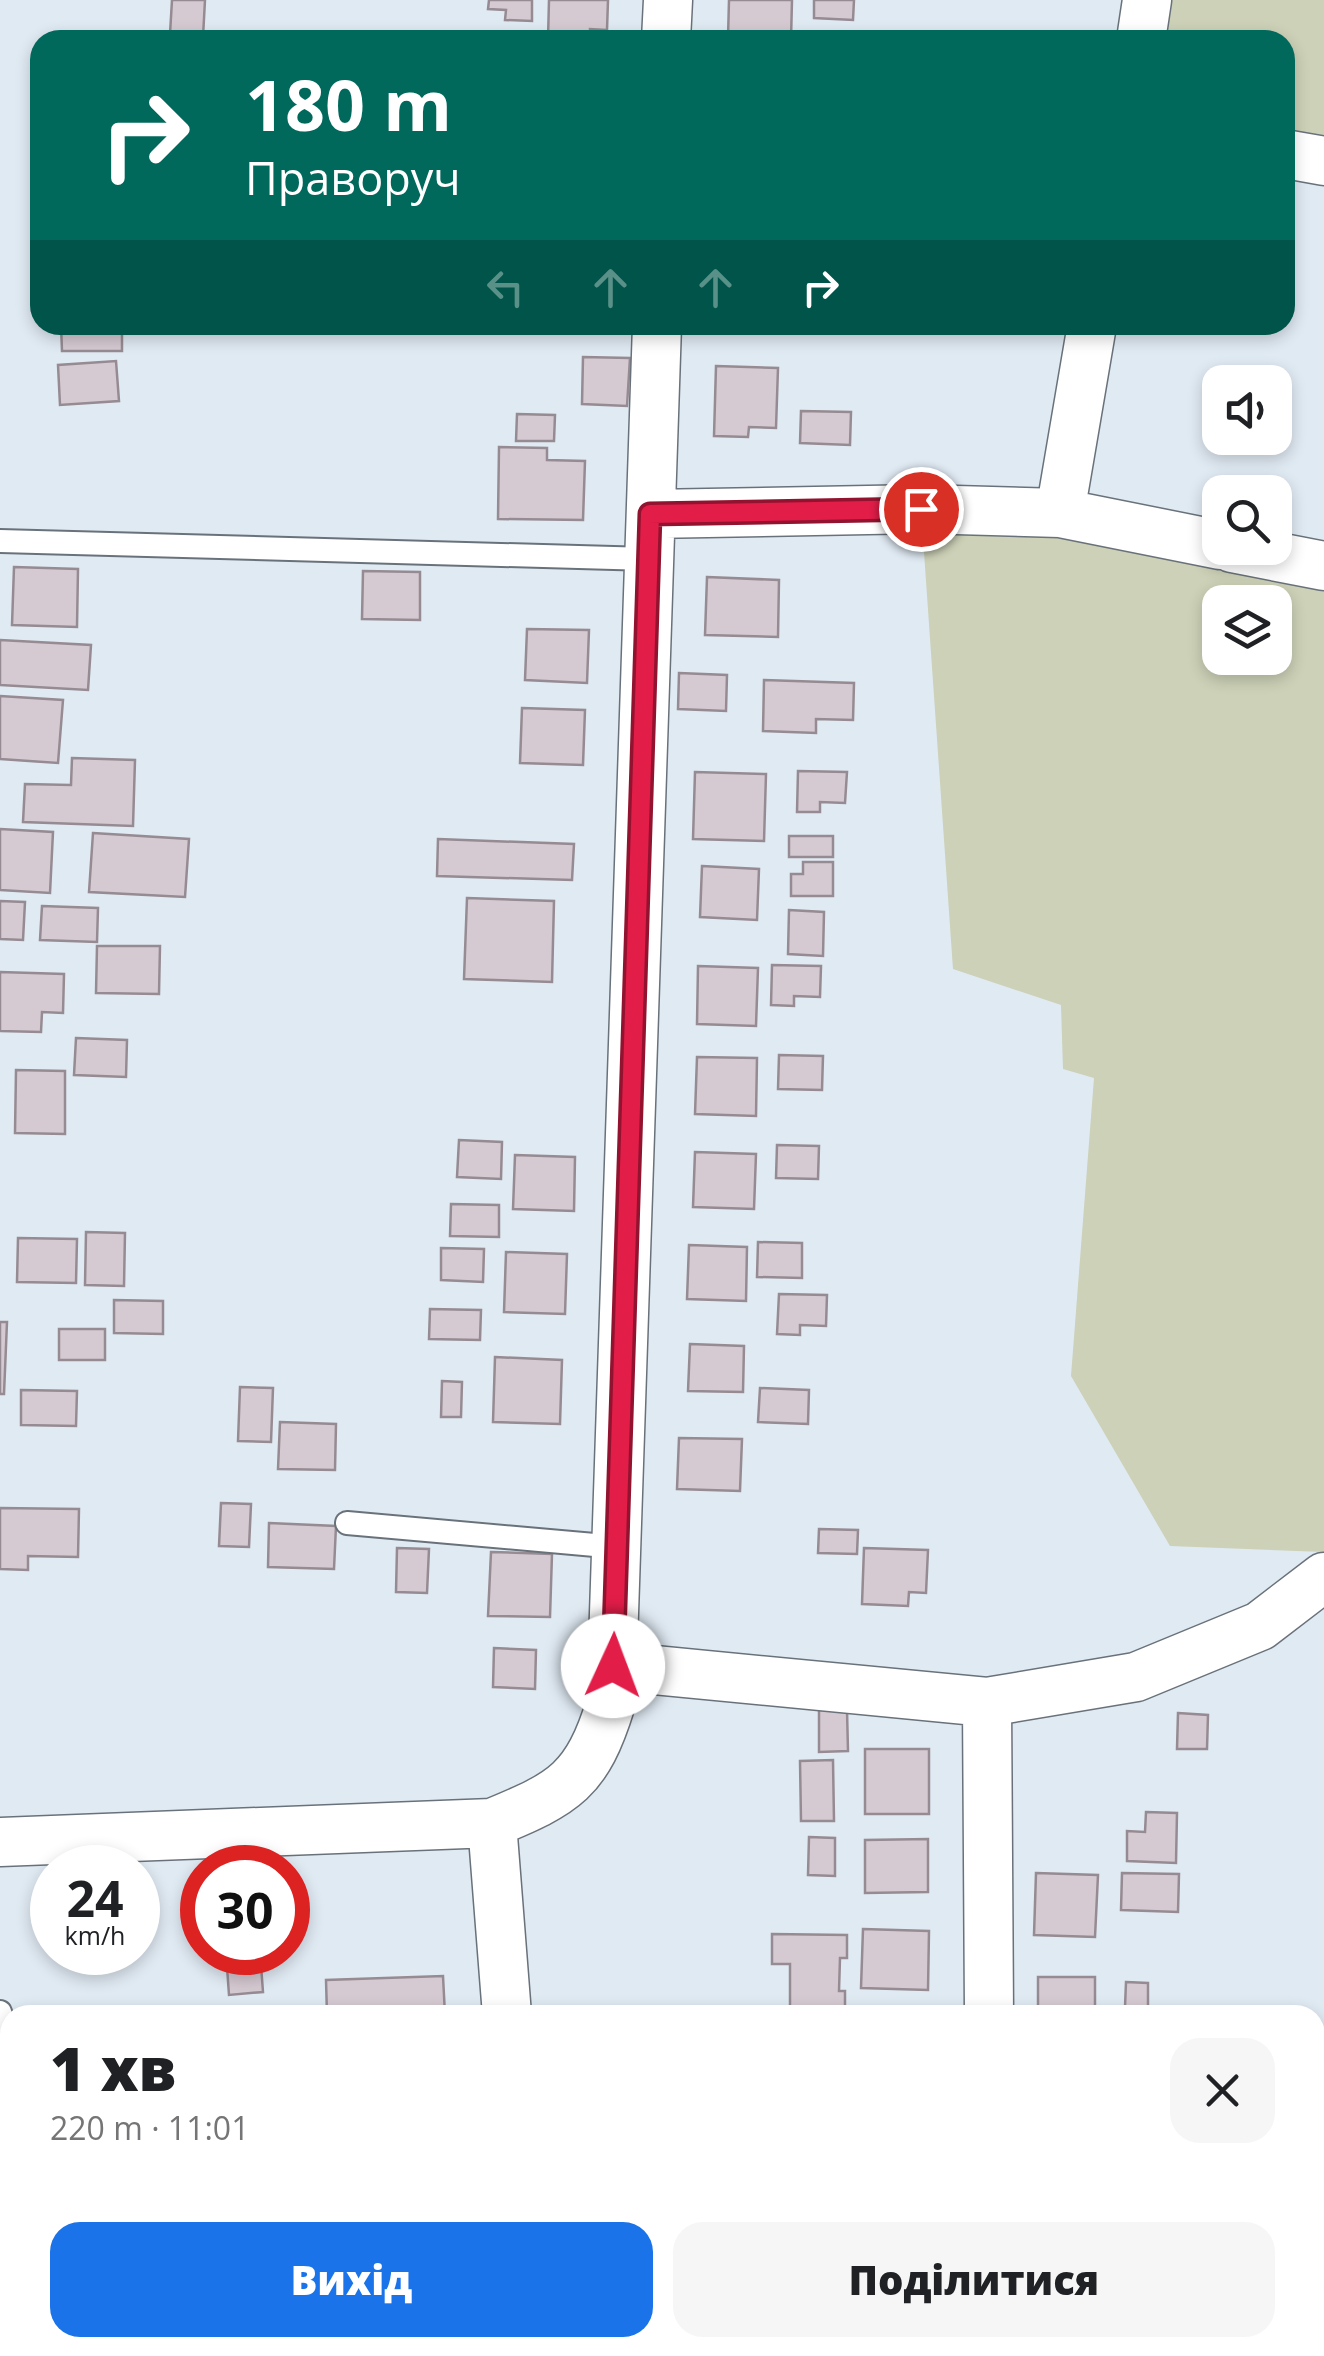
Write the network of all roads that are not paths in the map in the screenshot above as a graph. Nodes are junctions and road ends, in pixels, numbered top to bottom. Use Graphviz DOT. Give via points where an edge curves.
graph roads {
  1 [pos="668,0"];
  2 [pos="1148,0"];
  3 [pos="666,30"];
  4 [pos="1143,30"];
  5 [pos="1295,156"];
  6 [pos="1324,162"];
  7 [pos="657,335"];
  8 [pos="1090,335"];
  9 [pos="1060,513"];
  10 [pos="650,537"];
  11 [pos="0,541"];
  12 [pos="1202,541"];
  13 [pos="1292,560"];
  14 [pos="1324,566"];
  15 [pos="348,1522"];
  16 [pos="617,1548"];
  17 [pos="1324,1577"];
  18 [pos="613,1666"];
  19 [pos="986,1702"];
  20 [pos="492,1823"];
  21 [pos="0,1842"];
  22 [pos="506,2005"];
  23 [pos="989,2005"];
  1 -- 3 [label="street"];
  2 -- 4 [label="street"];
  5 -- 6 [label="street"];
  7 -- 10 [label="street"];
  8 -- 9 [label="street"];
  9 -- 10 [label="street" via="921,509"];
  9 -- 12 [label="street"];
  10 -- 11 [label="lane"];
  10 -- 16 [label="street"];
  13 -- 14 [label="street"];
  15 -- 16 [label="lane"];
  16 -- 18 [label="street"];
  17 -- 19 [label="street" via="1260,1626 1136,1677"];
  18 -- 19 [label="street"];
  18 -- 20 [label="street" via="599,1743 578,1774 554,1797"];
  19 -- 23 [label="street"];
  20 -- 21 [label="street"];
  20 -- 22 [label="street"];
}
